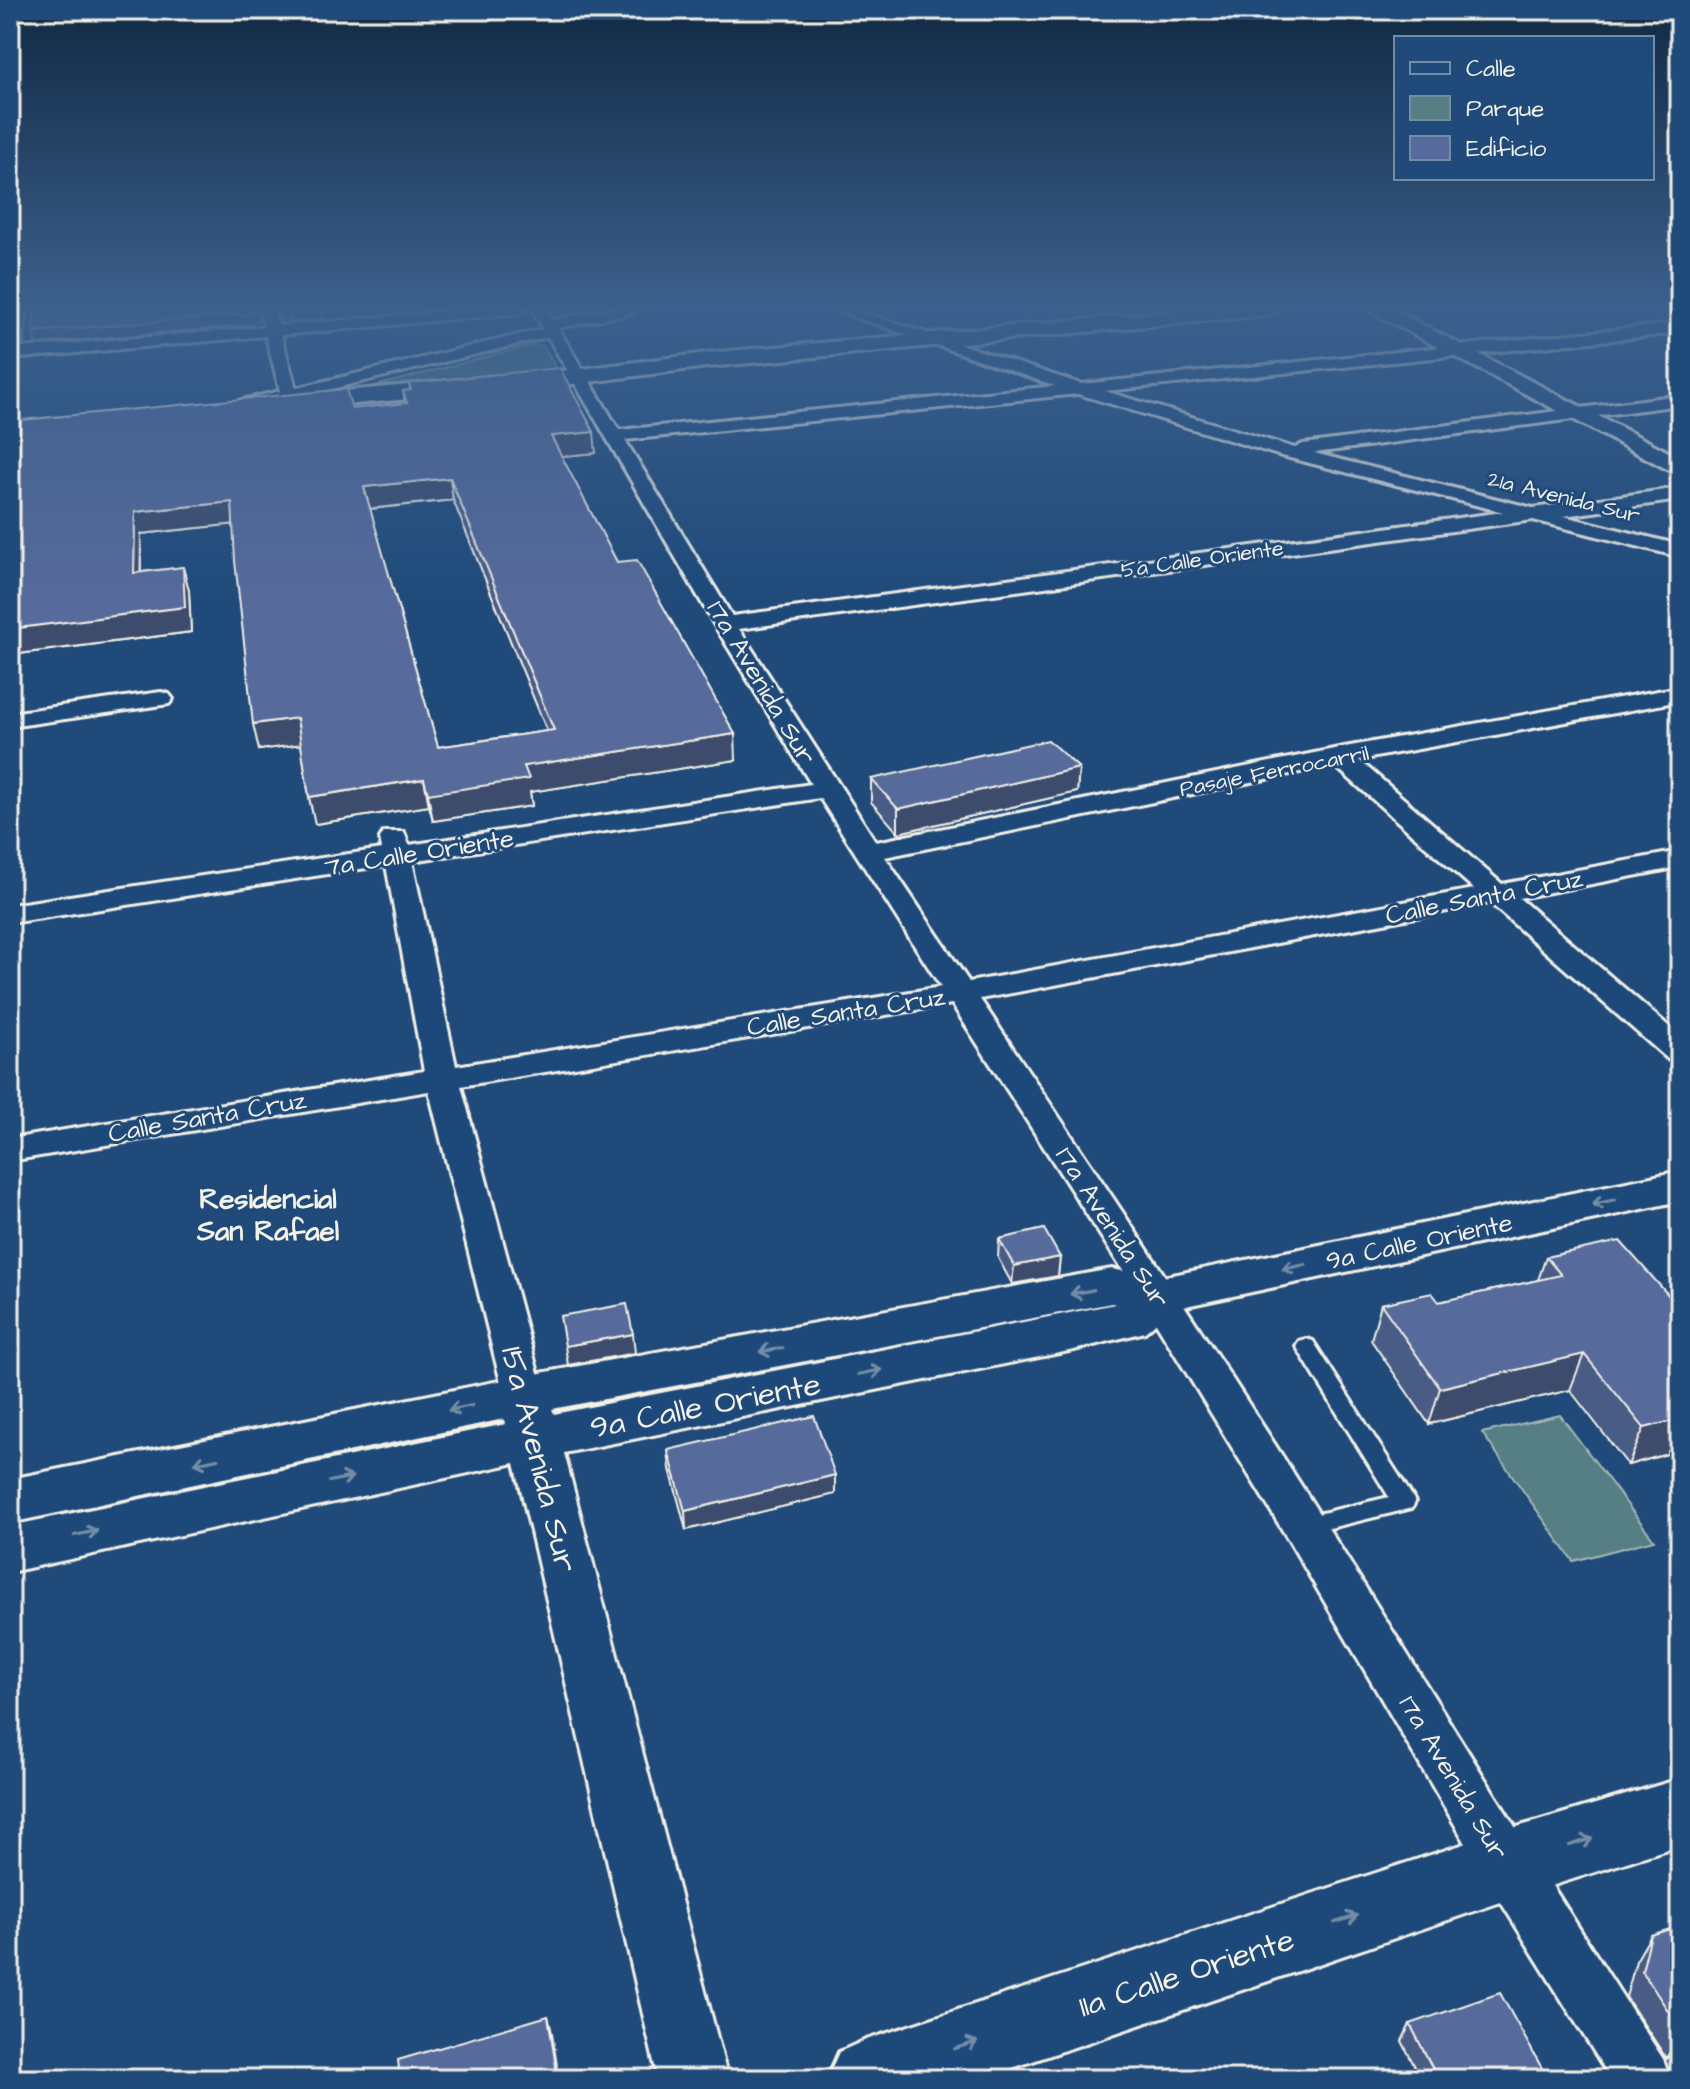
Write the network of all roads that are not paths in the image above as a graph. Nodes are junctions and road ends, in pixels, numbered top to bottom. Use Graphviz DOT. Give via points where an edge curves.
graph roads {
  1 [pos="237,406"];
  2 [pos="253,406"];
  3 [pos="598,406"];
  4 [pos="915,406"];
  5 [pos="1137,406"];
  6 [pos="1563,406"];
  7 [pos="1622,406"];
  8 [pos="226,409"];
  9 [pos="1573,412"];
  10 [pos="104,422"];
  11 [pos="10,432"];
  12 [pos="614,436"];
  13 [pos="1284,451"];
  14 [pos="1680,468"];
  15 [pos="1680,494"];
  16 [pos="1531,513"];
  17 [pos="1680,551"];
  18 [pos="725,624"];
  19 [pos="1680,694"];
  20 [pos="161,699"];
  21 [pos="10,720"];
  22 [pos="1339,756"];
  23 [pos="822,781"];
  24 [pos="396,846"];
  25 [pos="869,852"];
  26 [pos="1680,859"];
  27 [pos="1496,894"];
  28 [pos="10,896"];
  29 [pos="10,914"];
  30 [pos="960,993"];
  31 [pos="1680,1053"];
  32 [pos="442,1077"];
  33 [pos="10,1150"];
  34 [pos="1680,1186"];
  35 [pos="1158,1295"];
  36 [pos="1306,1346"];
  37 [pos="529,1417"];
  38 [pos="10,1501"];
  39 [pos="1303,1526"];
  40 [pos="10,1549"];
  41 [pos="1680,1812"];
  42 [pos="1507,1865"];
  43 [pos="693,2079"];
  44 [pos="866,2079"];
  45 [pos="1643,2079"];
  1 -- 8 [label="street"];
  2 -- 8 [label="main road"];
  3 -- 12 [label="street, 17a Avenida Sur"];
  4 -- 12 [label="street"];
  5 -- 13 [label="street, 21a Avenida Sur"];
  6 -- 9 [label="main road"];
  7 -- 9 [label="street"];
  9 -- 13 [label="street"];
  9 -- 14 [label="main road"];
  10 -- 11 [label="main road"];
  12 -- 18 [label="street, 17a Avenida Sur"];
  13 -- 16 [label="street, 21a Avenida Sur"];
  15 -- 16 [label="street, 5a Calle Oriente"];
  16 -- 17 [label="street, 21a Avenida Sur"];
  16 -- 18 [label="street, 5a Calle Oriente"];
  18 -- 23 [label="street, 17a Avenida Sur"];
  19 -- 22 [label="street, Pasaje Ferrocarril"];
  20 -- 21 [label="street"];
  22 -- 25 [label="street, Pasaje Ferrocarril"];
  22 -- 27 [label="street"];
  23 -- 24 [label="street, 7a Calle Oriente"];
  23 -- 25 [label="street, 17a Avenida Sur"];
  24 -- 28 [label="street, 7a Calle Oriente"];
  24 -- 29 [label="street, 7a Calle Oriente"];
  24 -- 32 [label="street, 15a Avenida Sur"];
  25 -- 30 [label="street, 17a Avenida Sur"];
  26 -- 27 [label="street, Calle Santa Cruz"];
  27 -- 30 [label="street, Calle Santa Cruz"];
  27 -- 31 [label="street"];
  30 -- 32 [label="street, Calle Santa Cruz"];
  30 -- 35 [label="street, 17a Avenida Sur"];
  32 -- 33 [label="street, Calle Santa Cruz"];
  32 -- 37 [label="street, 15a Avenida Sur"];
  34 -- 35 [label="street, 9a Calle Oriente, one-way"];
  35 -- 37 [label="street, 9a Calle Oriente" via="1128,1319 1074,1332"];
  35 -- 39 [label="street, 17a Avenida Sur"];
  36 -- 39 [label="lane" via="1404,1502"];
  37 -- 38 [label="street, 9a Calle Oriente, one-way"];
  40 -- 37 [label="street, 9a Calle Oriente, one-way"];
  37 -- 43 [label="street, 15a Avenida Sur"];
  39 -- 42 [label="street, 17a Avenida Sur"];
  42 -- 41 [label="main road, 11a Calle Oriente, one-way"];
  44 -- 42 [label="main road, 11a Calle Oriente, one-way"];
  42 -- 45 [label="street, 17a Avenida Sur"];
}
